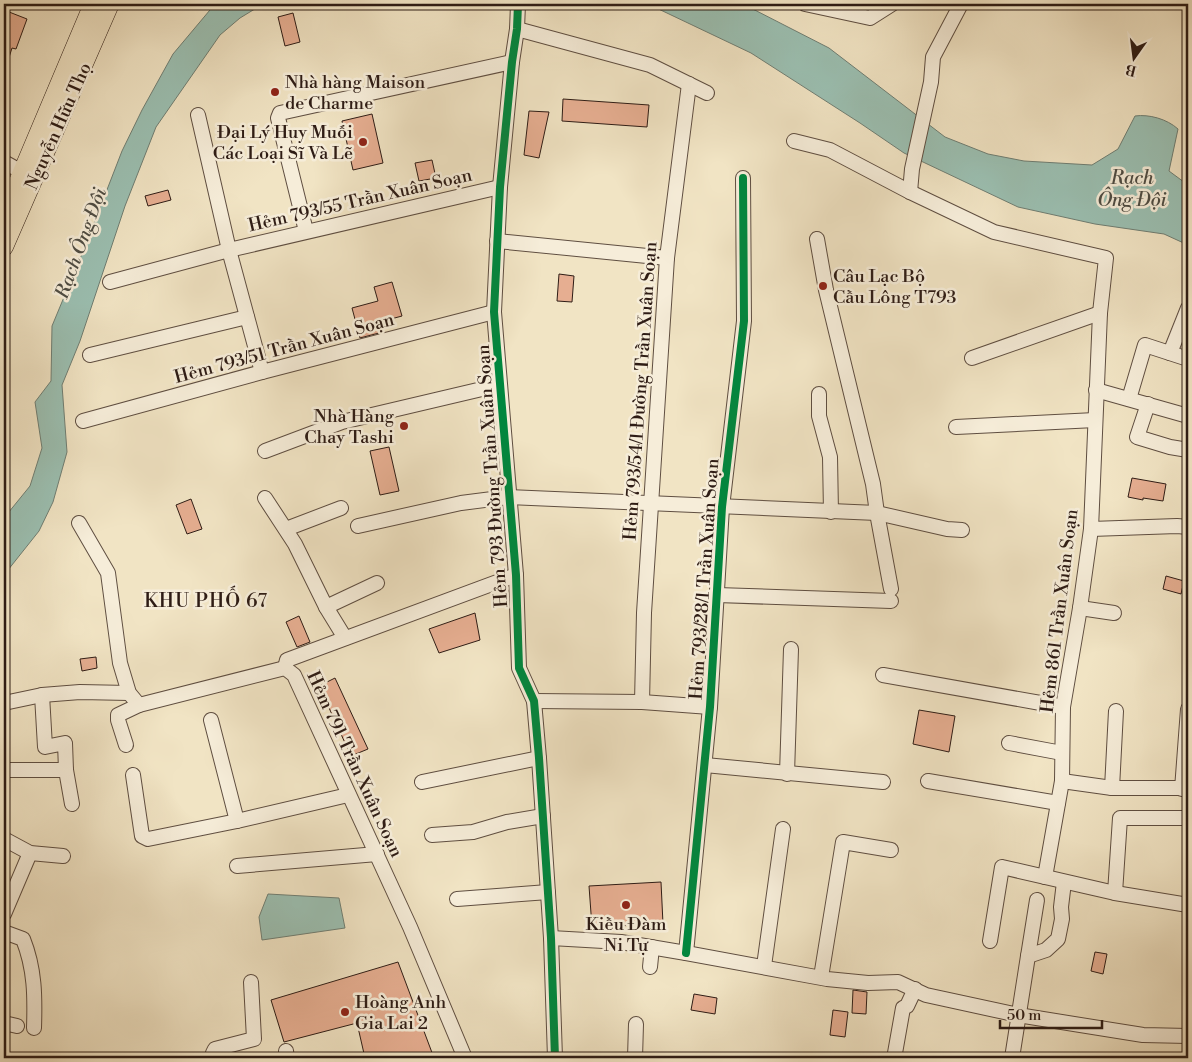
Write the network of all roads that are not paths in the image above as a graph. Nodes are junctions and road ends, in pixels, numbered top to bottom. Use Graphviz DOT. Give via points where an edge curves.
graph roads {
  1 [pos="93,4"];
  2 [pos="110,4"];
  3 [pos="805,4"];
  4 [pos="892,4"];
  5 [pos="961,4"];
  6 [pos="518,6"];
  7 [pos="517,29"];
  8 [pos="512,62"];
  9 [pos="689,84"];
  10 [pos="707,93"];
  11 [pos="198,115"];
  12 [pos="794,141"];
  13 [pos="4,162"];
  14 [pos="22,172"];
  15 [pos="743,178"];
  16 [pos="500,187"];
  17 [pos="910,192"];
  18 [pos="4,216"];
  19 [pos="306,232"];
  20 [pos="816,239"];
  21 [pos="497,241"];
  22 [pos="4,248"];
  23 [pos="229,250"];
  24 [pos="667,258"];
  25 [pos="110,282"];
  26 [pos="1188,308"];
  27 [pos="494,312"];
  28 [pos="1100,313"];
  29 [pos="247,317"];
  30 [pos="1183,335"];
  31 [pos="1170,353"];
  32 [pos="90,356"];
  33 [pos="972,358"];
  34 [pos="1188,360"];
  35 [pos="262,372"];
  36 [pos="499,386"];
  37 [pos="1096,390"];
  38 [pos="819,394"];
  39 [pos="1129,399"];
  40 [pos="1148,404"];
  41 [pos="1188,416"];
  42 [pos="83,420"];
  43 [pos="1095,420"];
  44 [pos="956,427"];
  45 [pos="1188,450"];
  46 [pos="265,451"];
  47 [pos="508,497"];
  48 [pos="266,498"];
  49 [pos="652,504"];
  50 [pos="722,507"];
  51 [pos="341,508"];
  52 [pos="832,512"];
  53 [pos="877,513"];
  54 [pos="79,523"];
  55 [pos="358,526"];
  56 [pos="1188,527"];
  57 [pos="286,528"];
  58 [pos="1091,529"];
  59 [pos="962,530"];
  60 [pos="516,574"];
  61 [pos="377,583"];
  62 [pos="717,595"];
  63 [pos="326,607"];
  64 [pos="1080,608"];
  65 [pos="1114,613"];
  66 [pos="345,638"];
  67 [pos="791,649"];
  68 [pos="285,668"];
  69 [pos="883,675"];
  70 [pos="129,693"];
  71 [pos="42,695"];
  72 [pos="534,700"];
  73 [pos="4,702"];
  74 [pos="642,702"];
  75 [pos="139,705"];
  76 [pos="710,707"];
  77 [pos="1064,708"];
  78 [pos="1188,709"];
  79 [pos="1116,712"];
  80 [pos="211,720"];
  81 [pos="1009,743"];
  82 [pos="126,745"];
  83 [pos="1062,753"];
  84 [pos="539,758"];
  85 [pos="705,765"];
  86 [pos="4,770"];
  87 [pos="66,770"];
  88 [pos="787,774"];
  89 [pos="133,776"];
  90 [pos="928,781"];
  91 [pos="1062,781"];
  92 [pos="422,782"];
  93 [pos="883,782"];
  94 [pos="1112,788"];
  95 [pos="1185,788"];
  96 [pos="348,795"];
  97 [pos="1058,803"];
  98 [pos="72,804"];
  99 [pos="543,816"];
  100 [pos="1188,818"];
  101 [pos="237,822"];
  102 [pos="783,829"];
  103 [pos="432,835"];
  104 [pos="4,839"];
  105 [pos="891,850"];
  106 [pos="30,853"];
  107 [pos="377,854"];
  108 [pos="63,856"];
  109 [pos="237,866"];
  110 [pos="1045,877"];
  111 [pos="1064,882"];
  112 [pos="548,892"];
  113 [pos="1115,893"];
  114 [pos="457,900"];
  115 [pos="1037,900"];
  116 [pos="1188,905"];
  117 [pos="4,914"];
  118 [pos="4,932"];
  119 [pos="551,938"];
  120 [pos="990,941"];
  121 [pos="652,947"];
  122 [pos="686,953"];
  123 [pos="1028,956"];
  124 [pos="764,966"];
  125 [pos="650,967"];
  126 [pos="821,977"];
  127 [pos="251,982"];
  128 [pos="915,989"];
  129 [pos="1018,1015"];
  130 [pos="636,1024"];
  131 [pos="34,1028"];
  132 [pos="1188,1036"];
  133 [pos="895,1053"];
  134 [pos="214,1058"];
  135 [pos="465,1058"];
  136 [pos="556,1058"];
  137 [pos="635,1058"];
  138 [pos="1012,1058"];
  1 -- 14 [label="main road, Nguyễn Hữu Thọ"];
  2 -- 22 [label="main road, Nguyễn Hữu Thọ"];
  3 -- 4 [label="street" via="870,18"];
  5 -- 17 [label="street" via="933,57"];
  6 -- 7 [label="street, Hẻm 793 Đường Trần Xuân Soạn"];
  7 -- 8 [label="street, Hẻm 793 Đường Trần Xuân Soạn"];
  7 -- 9 [label="street" via="650,65"];
  8 -- 16 [label="street, Hẻm 793 Đường Trần Xuân Soạn"];
  8 -- 19 [label="street" via="280,113 278,118"];
  9 -- 10 [label="street"];
  9 -- 24 [label="street, Hẻm 793/54/1 Đường Trần Xuân Soạn"];
  11 -- 23 [label="street, Hẻm 793/55 Trần Xuân Soạn"];
  12 -- 17 [label="street" via="830,150"];
  13 -- 14 [label="street"];
  14 -- 18 [label="main road, Nguyễn Hữu Thọ"];
  15 -- 50 [label="street, Hẻm 793/28/1 Trần Xuân Soạn" via="744,321"];
  16 -- 19 [label="street, Hẻm 793/55 Trần Xuân Soạn"];
  16 -- 21 [label="street, Hẻm 793 Đường Trần Xuân Soạn"];
  17 -- 28 [label="street, Hẻm 861 Trần Xuân Soạn" via="994,232 1106,258"];
  19 -- 23 [label="street, Hẻm 793/55 Trần Xuân Soạn"];
  20 -- 53 [label="street"];
  21 -- 24 [label="street"];
  21 -- 27 [label="street, Hẻm 793 Đường Trần Xuân Soạn"];
  23 -- 25 [label="street, Hẻm 793/55 Trần Xuân Soạn"];
  23 -- 29 [label="street, Hẻm 793/55 Trần Xuân Soạn"];
  24 -- 49 [label="street, Hẻm 793/54/1 Đường Trần Xuân Soạn"];
  26 -- 30 [label="street"];
  27 -- 35 [label="street, Hẻm 793/51 Trần Xuân Soạn"];
  27 -- 36 [label="street, Hẻm 793 Đường Trần Xuân Soạn"];
  28 -- 33 [label="street"];
  28 -- 37 [label="street, Hẻm 861 Trần Xuân Soạn"];
  29 -- 32 [label="street"];
  29 -- 35 [label="street, Hẻm 793/55 Trần Xuân Soạn"];
  30 -- 31 [label="street"];
  31 -- 34 [label="street"];
  31 -- 39 [label="street" via="1145,345"];
  35 -- 42 [label="street, Hẻm 793/51 Trần Xuân Soạn"];
  36 -- 46 [label="street" via="342,422"];
  36 -- 47 [label="street, Hẻm 793 Đường Trần Xuân Soạn"];
  37 -- 39 [label="street"];
  37 -- 43 [label="street, Hẻm 861 Trần Xuân Soạn"];
  38 -- 52 [label="street" via="819,416 830,457"];
  39 -- 40 [label="street"];
  40 -- 41 [label="street"];
  40 -- 45 [label="street" via="1137,437"];
  43 -- 44 [label="street"];
  43 -- 58 [label="street, Hẻm 861 Trần Xuân Soạn"];
  47 -- 49 [label="street"];
  47 -- 55 [label="street" via="461,503"];
  47 -- 60 [label="street, Hẻm 793 Đường Trần Xuân Soạn"];
  48 -- 57 [label="street"];
  49 -- 50 [label="street"];
  49 -- 74 [label="street, Hẻm 793/54/1 Đường Trần Xuân Soạn"];
  50 -- 52 [label="street"];
  50 -- 62 [label="street, Hẻm 793/28/1 Trần Xuân Soạn"];
  51 -- 57 [label="street"];
  52 -- 53 [label="street"];
  53 -- 59 [label="street" via="939,528"];
  53 -- 62 [label="street" via="891,595"];
  54 -- 70 [label="street" via="108,573 120,663"];
  56 -- 58 [label="street"];
  57 -- 63 [label="street"];
  58 -- 64 [label="street, Hẻm 861 Trần Xuân Soạn"];
  60 -- 66 [label="street"];
  60 -- 72 [label="street, Hẻm 793 Đường Trần Xuân Soạn" via="520,668"];
  61 -- 63 [label="street"];
  62 -- 76 [label="street, Hẻm 793/28/1 Trần Xuân Soạn"];
  63 -- 66 [label="street"];
  64 -- 65 [label="street"];
  64 -- 77 [label="street, Hẻm 861 Trần Xuân Soạn"];
  66 -- 68 [label="street" via="288,660"];
  67 -- 88 [label="street"];
  68 -- 75 [label="street, Hẻm 791 Trần Xuân Soạn"];
  68 -- 96 [label="street, Hẻm 791 Trần Xuân Soạn" via="294,675"];
  69 -- 77 [label="street"];
  70 -- 71 [label="street"];
  70 -- 75 [label="street"];
  71 -- 73 [label="street"];
  71 -- 87 [label="street" via="44,746 65,743"];
  72 -- 74 [label="street"];
  72 -- 84 [label="street, Hẻm 793 Đường Trần Xuân Soạn"];
  74 -- 76 [label="street"];
  75 -- 82 [label="street, Hẻm 791 Trần Xuân Soạn" via="118,715"];
  76 -- 85 [label="street, Hẻm 793/28/1 Trần Xuân Soạn"];
  77 -- 83 [label="street, Hẻm 861 Trần Xuân Soạn"];
  78 -- 95 [label="street"];
  79 -- 94 [label="street"];
  80 -- 101 [label="street"];
  81 -- 83 [label="street"];
  83 -- 91 [label="street, Hẻm 861 Trần Xuân Soạn"];
  84 -- 92 [label="street"];
  84 -- 99 [label="street, Hẻm 793 Đường Trần Xuân Soạn"];
  85 -- 88 [label="street"];
  85 -- 122 [label="street, Hẻm 793/28/1 Trần Xuân Soạn"];
  86 -- 87 [label="street"];
  87 -- 98 [label="street"];
  88 -- 93 [label="street"];
  89 -- 101 [label="street" via="142,836 146,839"];
  90 -- 97 [label="street"];
  91 -- 94 [label="street"];
  91 -- 97 [label="street, Hẻm 861 Trần Xuân Soạn"];
  94 -- 95 [label="street"];
  96 -- 101 [label="street"];
  96 -- 107 [label="street, Hẻm 791 Trần Xuân Soạn"];
  97 -- 110 [label="street, Hẻm 861 Trần Xuân Soạn"];
  99 -- 103 [label="street" via="473,832"];
  99 -- 112 [label="street, Hẻm 793 Đường Trần Xuân Soạn"];
  100 -- 113 [label="street" via="1120,818"];
  102 -- 124 [label="street"];
  104 -- 106 [label="street"];
  105 -- 126 [label="street" via="843,842"];
  106 -- 108 [label="street"];
  106 -- 117 [label="street"];
  107 -- 109 [label="street"];
  107 -- 135 [label="street, Hẻm 791 Trần Xuân Soạn"];
  110 -- 111 [label="street"];
  110 -- 120 [label="street" via="1002,867"];
  111 -- 113 [label="street"];
  111 -- 123 [label="street" via="1058,939 1046,950"];
  112 -- 114 [label="street"];
  112 -- 119 [label="street, Hẻm 793 Đường Trần Xuân Soạn"];
  113 -- 116 [label="street"];
  115 -- 123 [label="street"];
  118 -- 131 [label="street" via="23,939 26,947 34,981"];
  119 -- 121 [label="street"];
  119 -- 136 [label="street, Hẻm 793 Đường Trần Xuân Soạn"];
  121 -- 122 [label="street"];
  121 -- 125 [label="street"];
  122 -- 124 [label="street"];
  123 -- 129 [label="street"];
  124 -- 126 [label="street"];
  126 -- 128 [label="street" via="868,983 898,982"];
  127 -- 134 [label="street" via="254,1040 215,1049"];
  128 -- 129 [label="street" via="926,995"];
  128 -- 133 [label="street" via="901,1014"];
  129 -- 132 [label="street" via="1143,1034"];
  129 -- 138 [label="street"];
  130 -- 137 [label="street"];
}
